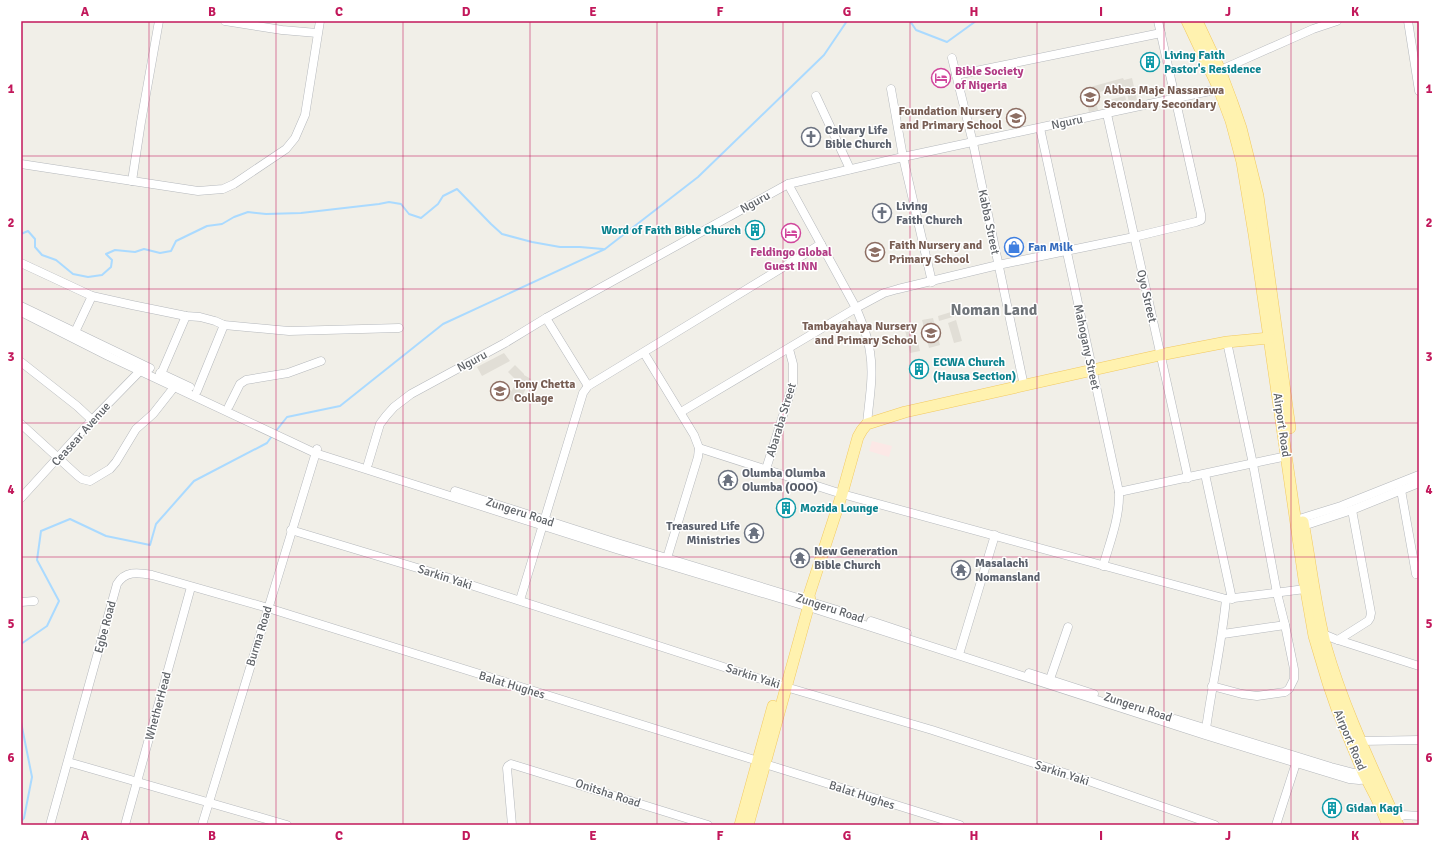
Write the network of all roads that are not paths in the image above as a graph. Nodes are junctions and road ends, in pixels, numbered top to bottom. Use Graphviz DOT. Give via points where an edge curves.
graph roads {
  1 [pos="158,21"];
  2 [pos="225,21"];
  3 [pos="320,21"];
  4 [pos="1158,21"];
  5 [pos="1187,21"];
  6 [pos="1197,21"];
  7 [pos="1337,21"];
  8 [pos="1408,21"];
  9 [pos="317,33"];
  10 [pos="1161,33"];
  11 [pos="952,58"];
  12 [pos="1216,72"];
  13 [pos="956,75"];
  14 [pos="891,89"];
  15 [pos="1219,89"];
  16 [pos="1419,91"];
  17 [pos="816,96"];
  18 [pos="1176,98"];
  19 [pos="1107,114"];
  20 [pos="1040,128"];
  21 [pos="973,143"];
  22 [pos="904,157"];
  23 [pos="21,164"];
  24 [pos="850,169"];
  25 [pos="132,181"];
  26 [pos="788,184"];
  27 [pos="1134,237"];
  28 [pos="821,244"];
  29 [pos="1067,250"];
  30 [pos="21,263"];
  31 [pos="998,265"];
  32 [pos="932,282"];
  33 [pos="92,296"];
  34 [pos="21,306"];
  35 [pos="856,308"];
  36 [pos="21,312"];
  37 [pos="186,316"];
  38 [pos="546,318"];
  39 [pos="224,325"];
  40 [pos="399,328"];
  41 [pos="75,332"];
  42 [pos="1269,338"];
  43 [pos="1227,342"];
  44 [pos="789,349"];
  45 [pos="644,352"];
  46 [pos="1160,355"];
  47 [pos="321,361"];
  48 [pos="21,362"];
  49 [pos="141,370"];
  50 [pos="1092,370"];
  51 [pos="161,374"];
  52 [pos="175,386"];
  53 [pos="588,386"];
  54 [pos="1024,386"];
  55 [pos="196,391"];
  56 [pos="229,406"];
  57 [pos="681,412"];
  58 [pos="92,420"];
  59 [pos="21,424"];
  60 [pos="867,424"];
  61 [pos="274,431"];
  62 [pos="699,448"];
  63 [pos="316,450"];
  64 [pos="1286,456"];
  65 [pos="59,458"];
  66 [pos="368,464"];
  67 [pos="1253,464"];
  68 [pos="766,469"];
  69 [pos="1205,474"];
  70 [pos="1419,475"];
  71 [pos="1188,478"];
  72 [pos="1419,483"];
  73 [pos="24,489"];
  74 [pos="1401,490"];
  75 [pos="1119,492"];
  76 [pos="842,494"];
  77 [pos="21,498"];
  78 [pos="1352,510"];
  79 [pos="543,522"];
  80 [pos="1299,523"];
  81 [pos="291,530"];
  82 [pos="995,536"];
  83 [pos="667,558"];
  84 [pos="1103,566"];
  85 [pos="1416,574"];
  86 [pos="191,587"];
  87 [pos="1305,589"];
  88 [pos="1277,593"];
  89 [pos="1229,599"];
  90 [pos="520,600"];
  91 [pos="34,601"];
  92 [pos="21,602"];
  93 [pos="807,602"];
  94 [pos="268,608"];
  95 [pos="1285,625"];
  96 [pos="1068,627"];
  97 [pos="1223,634"];
  98 [pos="1323,634"];
  99 [pos="1338,640"];
  100 [pos="960,651"];
  101 [pos="1419,666"];
  102 [pos="1050,680"];
  103 [pos="783,686"];
  104 [pos="1212,686"];
  105 [pos="1206,729"];
  106 [pos="1419,740"];
  107 [pos="1361,741"];
  108 [pos="68,762"];
  109 [pos="761,762"];
  110 [pos="1296,763"];
  111 [pos="1370,775"];
  112 [pos="137,782"];
  113 [pos="210,802"];
  114 [pos="1419,816"];
  115 [pos="1394,823"];
  116 [pos="50,825"];
  117 [pos="125,825"];
  118 [pos="202,825"];
  119 [pos="287,825"];
  120 [pos="512,825"];
  121 [pos="708,825"];
  122 [pos="740,825"];
  123 [pos="748,825"];
  124 [pos="960,825"];
  125 [pos="1214,825"];
  126 [pos="1276,825"];
  1 -- 25 [label="street"];
  2 -- 9 [label="street"];
  3 -- 9 [label="street"];
  4 -- 10 [label="street"];
  5 -- 12 [label="main road, Airport Road"];
  6 -- 12 [label="main road, Airport Road"];
  7 -- 12 [label="street"];
  8 -- 16 [label="street"];
  9 -- 25 [label="street" via="304,115 286,150 223,190 198,191"];
  10 -- 13 [label="street"];
  10 -- 18 [label="street"];
  11 -- 13 [label="street, Kabba Street"];
  12 -- 15 [label="main road, Airport Road"];
  12 -- 80 [label="main road, Airport Road" via="1241,128 1258,196"];
  13 -- 21 [label="street, Kabba Street"];
  14 -- 22 [label="street"];
  15 -- 18 [label="street, Nguru"];
  15 -- 42 [label="main road, Airport Road" via="1242,162"];
  17 -- 24 [label="street"];
  18 -- 19 [label="street, Nguru"];
  18 -- 27 [label="street" via="1201,220"];
  19 -- 20 [label="street, Nguru"];
  19 -- 27 [label="street, Oyo Street"];
  20 -- 21 [label="street, Nguru"];
  20 -- 29 [label="street, Mahogany Street"];
  21 -- 22 [label="street, Nguru"];
  21 -- 31 [label="street, Kabba Street"];
  22 -- 24 [label="street, Nguru"];
  22 -- 32 [label="street"];
  23 -- 25 [label="street"];
  24 -- 26 [label="street, Nguru"];
  26 -- 28 [label="street"];
  26 -- 38 [label="street, Nguru"];
  27 -- 29 [label="street"];
  27 -- 46 [label="street, Oyo Street"];
  28 -- 35 [label="street"];
  28 -- 45 [label="street"];
  29 -- 31 [label="street"];
  29 -- 50 [label="street, Mahogany Street"];
  30 -- 33 [label="street"];
  31 -- 32 [label="street"];
  31 -- 54 [label="street, Kabba Street"];
  32 -- 35 [label="street" via="884,293"];
  33 -- 37 [label="street"];
  33 -- 41 [label="street"];
  34 -- 41 [label="street"];
  35 -- 44 [label="street"];
  35 -- 60 [label="street" via="870,352 872,380"];
  36 -- 49 [label="street"];
  37 -- 39 [label="street" via="200,317"];
  37 -- 51 [label="street"];
  38 -- 53 [label="street"];
  38 -- 66 [label="street, Nguru" via="411,394 394,407 380,424"];
  39 -- 40 [label="street" via="289,332"];
  39 -- 55 [label="street"];
  41 -- 51 [label="street"];
  42 -- 43 [label="main road"];
  42 -- 64 [label="main road, Airport Road"];
  43 -- 46 [label="main road"];
  43 -- 67 [label="street"];
  44 -- 57 [label="street"];
  44 -- 68 [label="street, Abaraba Street" via="793,364 793,384"];
  45 -- 53 [label="street"];
  45 -- 57 [label="street"];
  46 -- 50 [label="main road"];
  46 -- 71 [label="street, Oyo Street"];
  47 -- 56 [label="street" via="288,373 243,381"];
  48 -- 58 [label="street"];
  49 -- 52 [label="street"];
  49 -- 58 [label="street, Ceasear Avenue"];
  50 -- 54 [label="main road"];
  50 -- 75 [label="street, Mahogany Street"];
  51 -- 55 [label="street"];
  52 -- 61 [label="street"];
  52 -- 65 [label="street" via="153,414 136,429 116,462 100,475 90,481 82,480"];
  53 -- 79 [label="street" via="583,394"];
  54 -- 60 [label="main road" via="905,412"];
  55 -- 56 [label="street"];
  56 -- 61 [label="street"];
  57 -- 62 [label="street"];
  58 -- 65 [label="street, Ceasear Avenue"];
  59 -- 65 [label="street"];
  60 -- 76 [label="main road" via="858,437"];
  61 -- 63 [label="street, Zungeru Road"];
  62 -- 68 [label="street"];
  62 -- 83 [label="street"];
  63 -- 66 [label="street, Zungeru Road"];
  63 -- 79 [label="street"];
  63 -- 81 [label="street, Burma Road"];
  64 -- 67 [label="street"];
  64 -- 80 [label="main road, Airport Road"];
  65 -- 73 [label="street, Ceasear Avenue"];
  66 -- 79 [label="street, Zungeru Road"];
  67 -- 69 [label="street"];
  67 -- 88 [label="street"];
  68 -- 76 [label="street"];
  69 -- 71 [label="street"];
  69 -- 89 [label="street"];
  70 -- 80 [label="street"];
  71 -- 75 [label="street"];
  72 -- 74 [label="street"];
  73 -- 77 [label="street, Ceasear Avenue"];
  74 -- 78 [label="street"];
  74 -- 85 [label="street"];
  75 -- 84 [label="street, Mahogany Street" via="1116,519"];
  76 -- 82 [label="street"];
  76 -- 93 [label="main road"];
  78 -- 80 [label="street"];
  78 -- 99 [label="street" via="1371,614 1368,622"];
  79 -- 83 [label="street, Zungeru Road"];
  79 -- 90 [label="street"];
  79 -- 93 [label="street" via="665,564"];
  80 -- 87 [label="main road, Airport Road"];
  80 -- 98 [label="main road, Airport Road"];
  81 -- 90 [label="street, Sarkin Yaki"];
  81 -- 94 [label="street, Burma Road"];
  82 -- 84 [label="street"];
  82 -- 100 [label="street"];
  83 -- 93 [label="street, Zungeru Road"];
  84 -- 89 [label="street"];
  86 -- 94 [label="street, Egbe Road"];
  86 -- 108 [label="street, Egbe Road" via="140,572 127,574 116,584"];
  86 -- 112 [label="street, WhetherHead"];
  87 -- 88 [label="street"];
  87 -- 111 [label="main road, Airport Road" via="1314,636 1337,709"];
  88 -- 89 [label="street"];
  88 -- 95 [label="street"];
  89 -- 97 [label="street"];
  90 -- 103 [label="street, Sarkin Yaki"];
  91 -- 92 [label="street"];
  93 -- 100 [label="street, Zungeru Road"];
  93 -- 103 [label="main road"];
  93 -- 110 [label="street" via="1021,676"];
  94 -- 109 [label="street, Balat Hughes"];
  94 -- 113 [label="street, Burma Road"];
  95 -- 97 [label="street"];
  95 -- 104 [label="street" via="1294,669 1294,679 1289,689 1274,695 1257,696"];
  96 -- 102 [label="street"];
  97 -- 104 [label="street"];
  98 -- 99 [label="street"];
  98 -- 107 [label="main road, Airport Road" via="1337,682"];
  99 -- 101 [label="street"];
  100 -- 102 [label="street, Zungeru Road"];
  102 -- 105 [label="street, Zungeru Road"];
  103 -- 109 [label="main road"];
  103 -- 125 [label="street, Sarkin Yaki" via="932,730"];
  104 -- 105 [label="street"];
  105 -- 111 [label="street, Zungeru Road" via="1331,767"];
  106 -- 107 [label="street"];
  107 -- 111 [label="main road, Airport Road"];
  108 -- 112 [label="street"];
  108 -- 116 [label="street, Egbe Road"];
  109 -- 122 [label="main road"];
  109 -- 123 [label="main road"];
  109 -- 124 [label="street, Balat Hughes"];
  110 -- 111 [label="street" via="1349,779"];
  110 -- 126 [label="street"];
  111 -- 115 [label="main road, Airport Road"];
  112 -- 113 [label="street"];
  112 -- 117 [label="street, WhetherHead"];
  113 -- 118 [label="street, Burma Road"];
  113 -- 119 [label="street"];
  114 -- 115 [label="street" via="1404,815"];
  120 -- 121 [label="street, Onitsha Road" via="507,772 508,766 514,764"];
}
